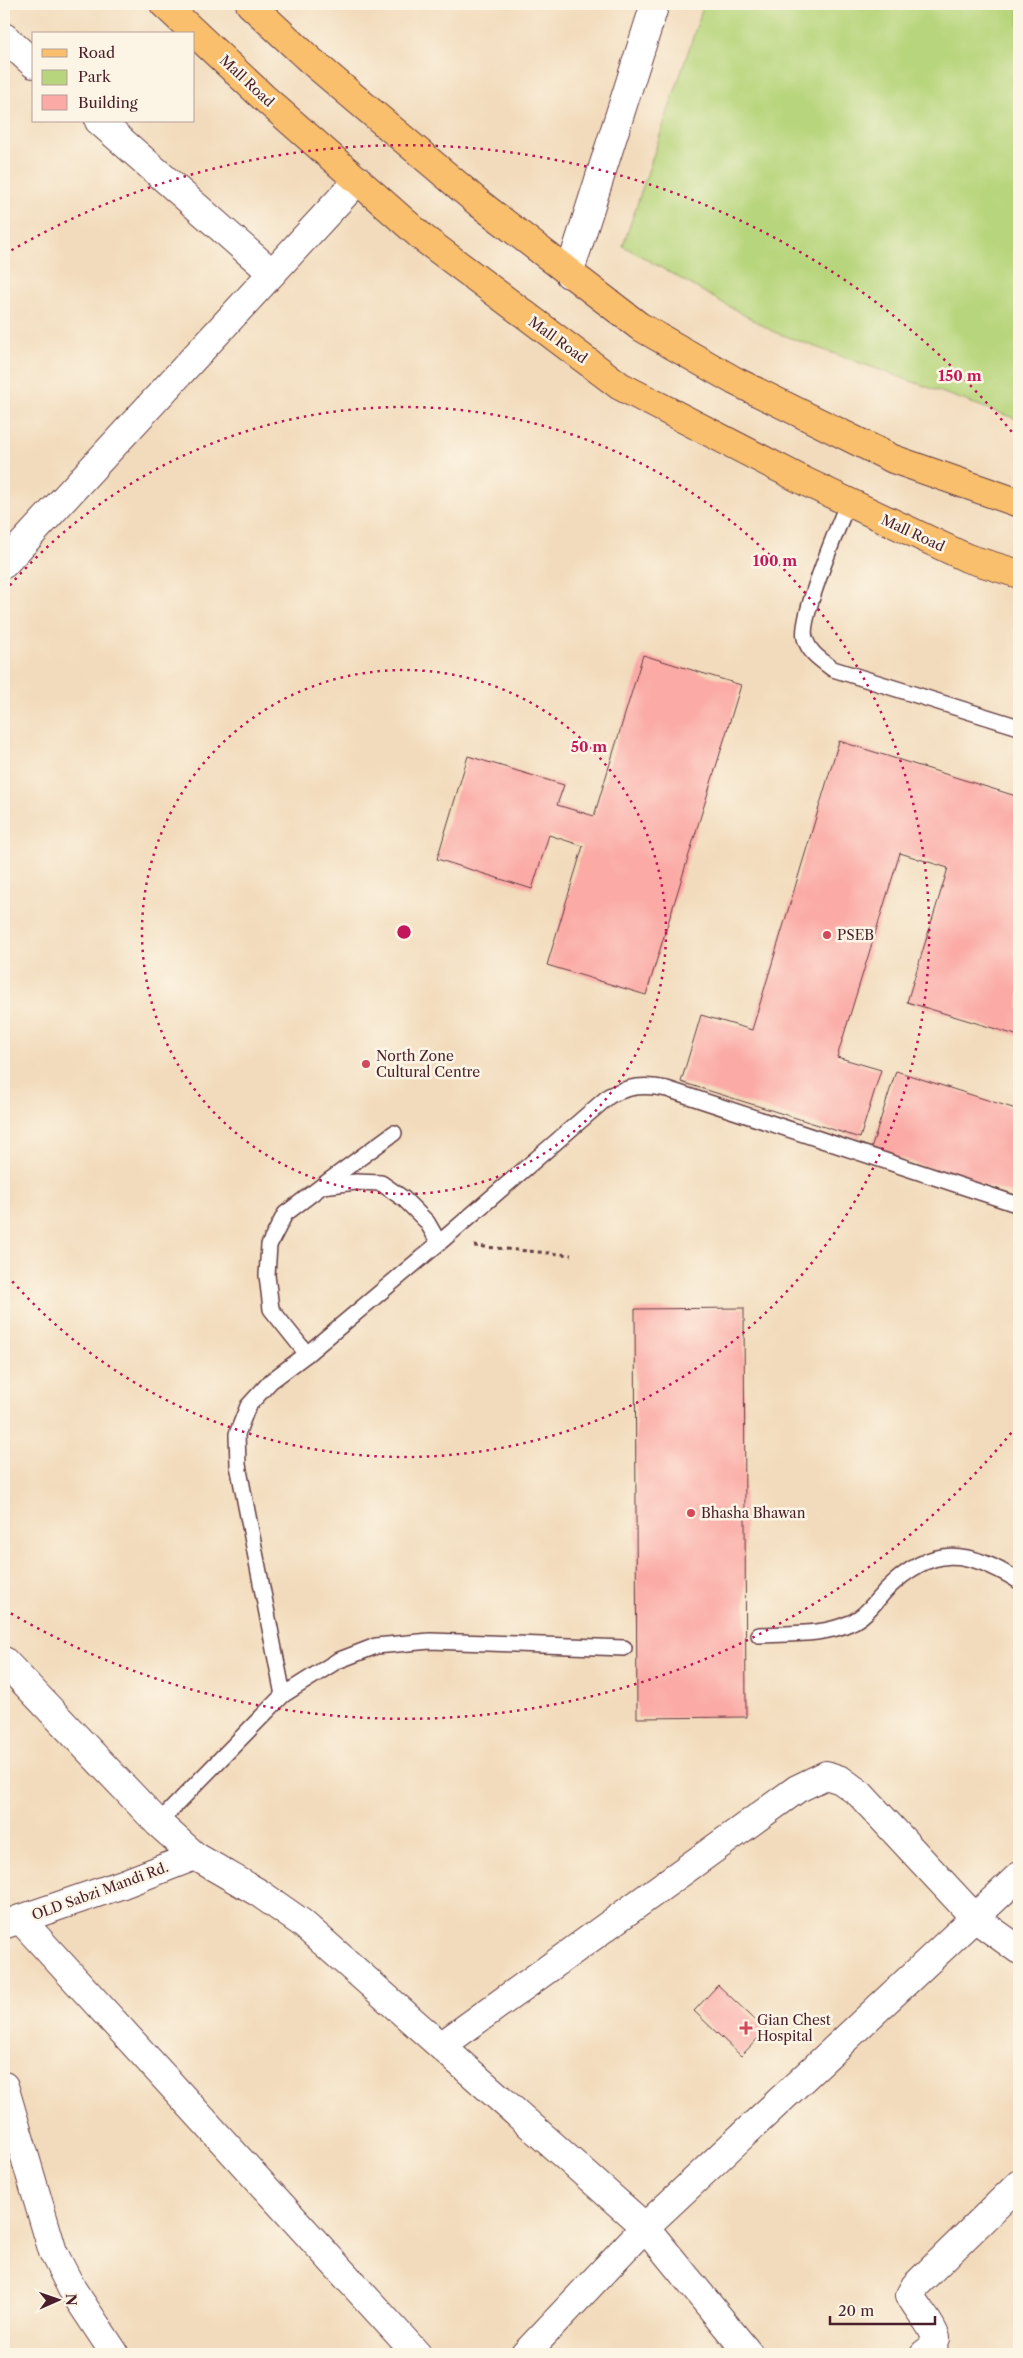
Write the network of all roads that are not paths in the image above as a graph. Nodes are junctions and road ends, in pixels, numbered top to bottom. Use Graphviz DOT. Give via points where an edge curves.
graph roads {
  1 [pos="164,4"];
  2 [pos="250,4"];
  3 [pos="655,4"];
  4 [pos="194,32"];
  5 [pos="195,33"];
  6 [pos="4,37"];
  7 [pos="32,62"];
  8 [pos="100,122"];
  9 [pos="358,180"];
  10 [pos="272,273"];
  11 [pos="569,274"];
  12 [pos="848,502"];
  13 [pos="1019,504"];
  14 [pos="4,564"];
  15 [pos="1019,574"];
  16 [pos="1019,727"];
  17 [pos="394,1133"];
  18 [pos="322,1186"];
  19 [pos="1019,1205"];
  20 [pos="439,1243"];
  21 [pos="307,1354"];
  22 [pos="1019,1580"];
  23 [pos="759,1635"];
  24 [pos="624,1648"];
  25 [pos="4,1661"];
  26 [pos="283,1696"];
  27 [pos="158,1823"];
  28 [pos="195,1856"];
  29 [pos="1019,1876"];
  30 [pos="976,1919"];
  31 [pos="12,1922"];
  32 [pos="1019,1950"];
  33 [pos="441,2046"];
  34 [pos="4,2086"];
  35 [pos="1019,2184"];
  36 [pos="645,2227"];
  37 [pos="115,2354"];
  38 [pos="417,2354"];
  39 [pos="525,2354"];
  40 [pos="749,2354"];
  41 [pos="924,2354"];
  1 -- 4 [label="main road, Mall Road"];
  2 -- 11 [label="main road" via="310,60 480,204"];
  3 -- 11 [label="street"];
  5 -- 9 [label="main road, Mall Road"];
  6 -- 7 [label="street"];
  8 -- 10 [label="street"];
  9 -- 10 [label="street"];
  9 -- 12 [label="main road, Mall Road" via="423,238 620,386"];
  10 -- 14 [label="street"];
  11 -- 13 [label="main road" via="639,326 735,382 893,459"];
  12 -- 15 [label="main road, Mall Road" via="967,558"];
  12 -- 16 [label="lane" via="812,598 804,636 812,652 833,669"];
  17 -- 18 [label="lane"];
  18 -- 20 [label="lane" via="381,1183 404,1199 426,1222"];
  18 -- 21 [label="lane" via="286,1214 269,1245 267,1275 271,1309"];
  19 -- 20 [label="lane" via="648,1085 626,1087 609,1096"];
  20 -- 21 [label="lane"];
  21 -- 26 [label="lane" via="271,1381 248,1406 237,1434 238,1465"];
  22 -- 23 [label="lane" via="961,1556 939,1558 920,1563 904,1573 851,1623 828,1631"];
  24 -- 26 [label="lane" via="430,1641 376,1646 337,1661"];
  25 -- 27 [label="street"];
  26 -- 27 [label="lane"];
  27 -- 28 [label="street"];
  28 -- 31 [label="street, OLD Sabzi Mandi Rd."];
  28 -- 33 [label="street" via="259,1893 302,1923"];
  29 -- 30 [label="street"];
  30 -- 32 [label="street"];
  30 -- 33 [label="street" via="860,1794 826,1775 797,1789"];
  30 -- 36 [label="street"];
  31 -- 38 [label="street"];
  33 -- 36 [label="street"];
  34 -- 37 [label="street" via="53,2252 85,2311"];
  35 -- 41 [label="street" via="915,2286 910,2295 933,2328 936,2338 932,2348"];
  36 -- 39 [label="street"];
  36 -- 40 [label="street"];
}
